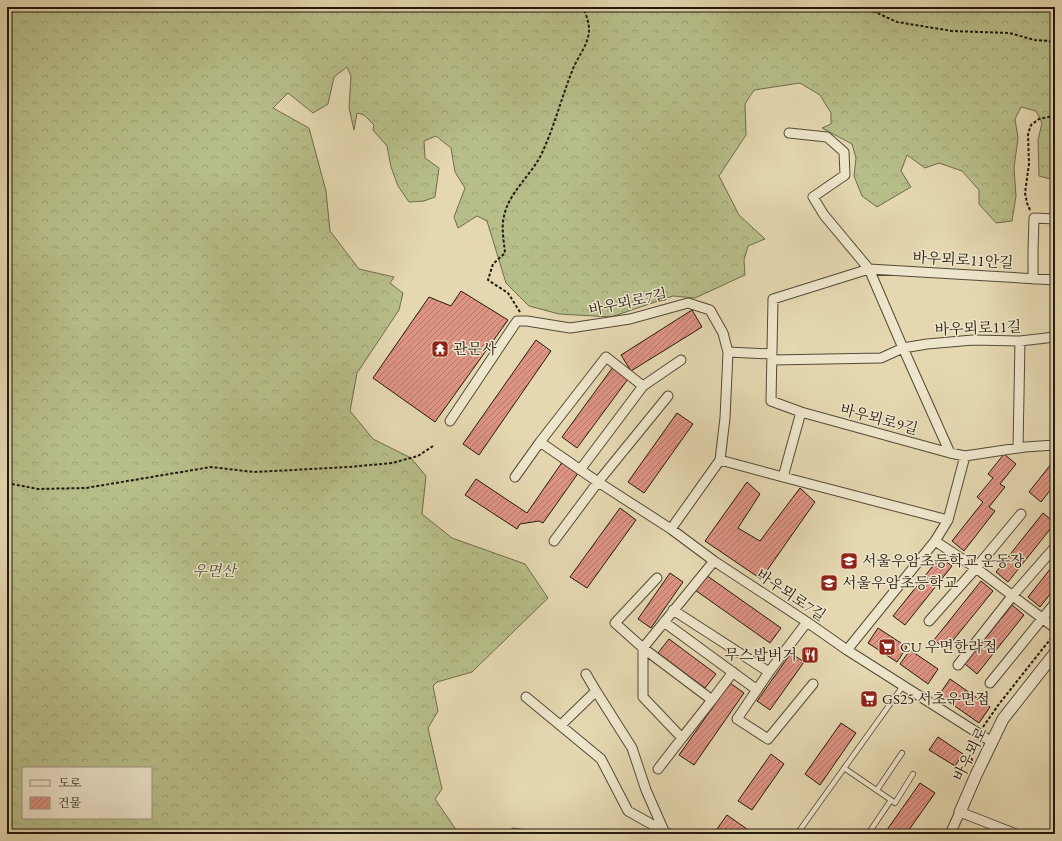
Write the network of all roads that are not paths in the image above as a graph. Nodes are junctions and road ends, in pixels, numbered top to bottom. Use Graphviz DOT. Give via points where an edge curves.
graph roads {
  1 [pos="789,134"];
  2 [pos="1055,219"];
  3 [pos="869,269"];
  4 [pos="1033,279"];
  5 [pos="1055,280"];
  6 [pos="1055,337"];
  7 [pos="1020,340"];
  8 [pos="902,348"];
  9 [pos="728,352"];
  10 [pos="772,357"];
  11 [pos="681,360"];
  12 [pos="643,386"];
  13 [pos="668,396"];
  14 [pos="801,412"];
  15 [pos="450,421"];
  16 [pos="540,442"];
  17 [pos="1055,445"];
  18 [pos="1018,448"];
  19 [pos="950,453"];
  20 [pos="965,456"];
  21 [pos="720,460"];
  22 [pos="580,470"];
  23 [pos="514,477"];
  24 [pos="783,478"];
  25 [pos="598,482"];
  26 [pos="1021,514"];
  27 [pos="948,520"];
  28 [pos="670,529"];
  29 [pos="554,541"];
  30 [pos="935,541"];
  31 [pos="1055,547"];
  32 [pos="714,561"];
  33 [pos="976,568"];
  34 [pos="657,578"];
  35 [pos="1014,595"];
  36 [pos="1055,603"];
  37 [pos="673,610"];
  38 [pos="1042,618"];
  39 [pos="929,621"];
  40 [pos="664,622"];
  41 [pos="807,622"];
  42 [pos="1055,628"];
  43 [pos="643,648"];
  44 [pos="847,650"];
  45 [pos="1055,653"];
  46 [pos="958,665"];
  47 [pos="733,672"];
  48 [pos="769,672"];
  49 [pos="586,674"];
  50 [pos="812,684"];
  51 [pos="990,684"];
  52 [pos="903,686"];
  53 [pos="757,690"];
  54 [pos="596,691"];
  55 [pos="526,698"];
  56 [pos="712,700"];
  57 [pos="561,725"];
  58 [pos="682,738"];
  59 [pos="992,742"];
  60 [pos="902,753"];
  61 [pos="844,768"];
  62 [pos="658,769"];
  63 [pos="913,774"];
  64 [pos="877,790"];
  65 [pos="891,800"];
  66 [pos="960,812"];
  67 [pos="666,833"];
  68 [pos="797,834"];
  69 [pos="868,834"];
  70 [pos="950,834"];
  71 [pos="1016,834"];
  1 -- 3 [label="street" via="827,137 844,152 845,175 812,197"];
  2 -- 4 [label="street" via="1034,218"];
  3 -- 4 [label="street, 바우뫼로11안길"];
  3 -- 8 [label="street"];
  3 -- 10 [label="street, 바우뫼로11안길" via="773,299"];
  4 -- 5 [label="street, 바우뫼로11안길"];
  6 -- 7 [label="street, 바우뫼로11길"];
  7 -- 8 [label="street, 바우뫼로11길" via="973,340"];
  7 -- 18 [label="street"];
  8 -- 10 [label="street, 바우뫼로11길" via="881,358"];
  8 -- 19 [label="street, 바우뫼로9길"];
  9 -- 10 [label="street, 바우뫼로11길"];
  9 -- 15 [label="street, 바우뫼로7길" via="723,333 710,310 688,303 630,319 570,328 517,321"];
  9 -- 21 [label="street, 바우뫼로7길"];
  10 -- 14 [label="street, 바우뫼로9길" via="771,401"];
  11 -- 12 [label="street"];
  12 -- 16 [label="street" via="606,357"];
  12 -- 22 [label="street"];
  13 -- 25 [label="street"];
  14 -- 19 [label="street, 바우뫼로9길"];
  14 -- 24 [label="street"];
  16 -- 22 [label="street"];
  16 -- 23 [label="street"];
  17 -- 18 [label="street, 바우뫼로9길"];
  18 -- 20 [label="street, 바우뫼로9길"];
  19 -- 20 [label="street, 바우뫼로9길"];
  20 -- 27 [label="street"];
  21 -- 24 [label="street"];
  21 -- 28 [label="street, 바우뫼로7길"];
  22 -- 25 [label="street"];
  24 -- 27 [label="street"];
  25 -- 28 [label="street"];
  25 -- 29 [label="street"];
  26 -- 33 [label="street"];
  27 -- 30 [label="street"];
  28 -- 32 [label="street, 바우뫼로7길"];
  30 -- 33 [label="street"];
  30 -- 44 [label="street"];
  31 -- 35 [label="street"];
  32 -- 37 [label="street"];
  32 -- 41 [label="street, 바우뫼로7길"];
  33 -- 35 [label="street"];
  33 -- 39 [label="street"];
  34 -- 43 [label="street" via="616,623"];
  35 -- 38 [label="street"];
  35 -- 46 [label="street"];
  36 -- 38 [label="street"];
  37 -- 40 [label="street"];
  37 -- 48 [label="street"];
  38 -- 42 [label="street"];
  38 -- 51 [label="street"];
  40 -- 43 [label="street"];
  40 -- 47 [label="street"];
  41 -- 44 [label="street, 바우뫼로7길"];
  41 -- 48 [label="street"];
  43 -- 56 [label="street"];
  43 -- 58 [label="street" via="642,697"];
  44 -- 52 [label="street, 바우뫼로7길"];
  45 -- 59 [label="street, 바우뫼로" via="1004,719"];
  47 -- 53 [label="street"];
  47 -- 56 [label="street"];
  48 -- 53 [label="street"];
  49 -- 54 [label="street"];
  50 -- 53 [label="street" via="768,739 737,719"];
  52 -- 59 [label="street, 바우뫼로7길"];
  52 -- 61 [label="lane"];
  54 -- 57 [label="street"];
  54 -- 67 [label="street" via="632,748 646,790"];
  55 -- 57 [label="street"];
  56 -- 58 [label="street"];
  57 -- 67 [label="street" via="600,759 628,812"];
  58 -- 62 [label="street"];
  59 -- 66 [label="street, 바우뫼로"];
  60 -- 64 [label="lane"];
  61 -- 64 [label="lane"];
  61 -- 68 [label="lane"];
  63 -- 65 [label="lane" via="896,803"];
  64 -- 65 [label="lane"];
  65 -- 69 [label="lane"];
  66 -- 70 [label="street, 바우뫼로"];
  66 -- 71 [label="street"];
}
